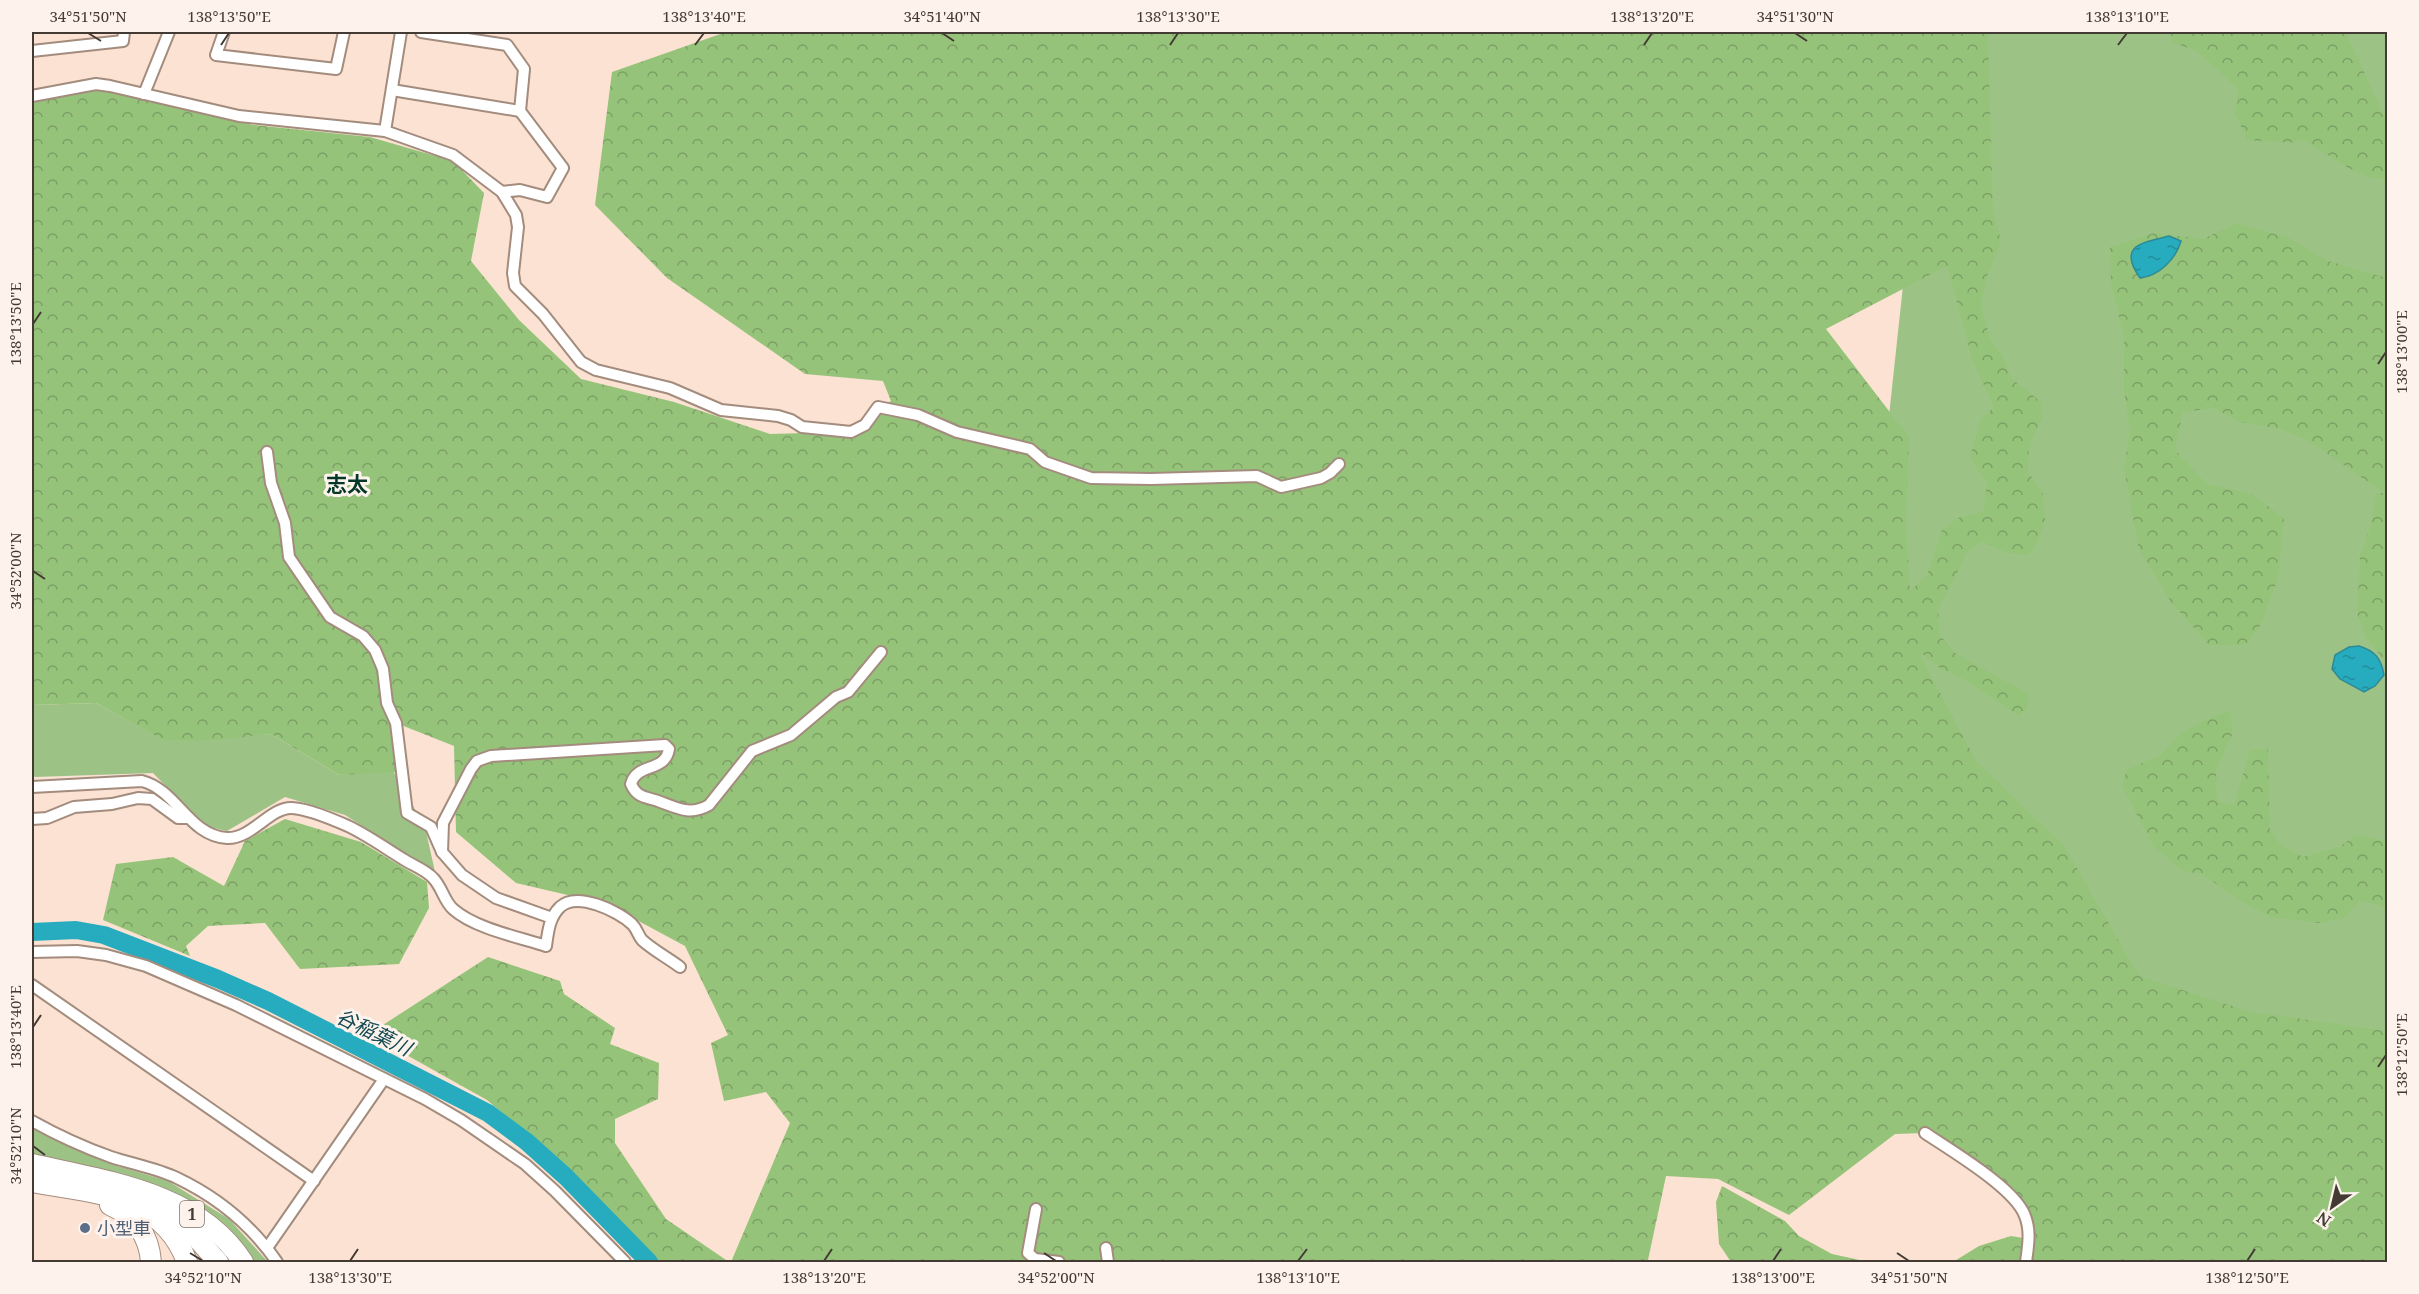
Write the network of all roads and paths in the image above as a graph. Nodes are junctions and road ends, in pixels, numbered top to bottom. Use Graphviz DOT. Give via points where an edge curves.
graph roads {
  1 [pos="124,32"];
  2 [pos="169,32"];
  3 [pos="224,32"];
  4 [pos="344,32"];
  5 [pos="401,32"];
  6 [pos="421,32"];
  7 [pos="32,51"];
  8 [pos="392,90"];
  9 [pos="144,94"];
  10 [pos="32,96"];
  11 [pos="520,111"];
  12 [pos="385,131"];
  13 [pos="502,192"];
  14 [pos="267,452"];
  15 [pos="1339,464"];
  16 [pos="881,652"];
  17 [pos="32,787"];
  18 [pos="189,818"];
  19 [pos="32,819"];
  20 [pos="442,852"];
  21 [pos="552,918"];
  22 [pos="32,952"];
  23 [pos="680,967"];
  24 [pos="32,985"];
  25 [pos="384,1079"];
  26 [pos="32,1121"];
  27 [pos="1925,1133"];
  28 [pos="32,1164"];
  29 [pos="32,1170"];
  30 [pos="314,1181"];
  31 [pos="32,1182"];
  32 [pos="85,1185"];
  33 [pos="127,1186"];
  34 [pos="1036,1209"];
  35 [pos="267,1248"];
  36 [pos="1106,1248"];
  37 [pos="151,1263"];
  38 [pos="187,1263"];
  39 [pos="219,1263"];
  40 [pos="243,1263"];
  41 [pos="277,1263"];
  42 [pos="625,1263"];
  43 [pos="1059,1263"];
  44 [pos="1108,1263"];
  45 [pos="2026,1263"];
  1 -- 7 [label="street" via="123,41"];
  2 -- 9 [label="street"];
  3 -- 4 [label="street" via="216,55 336,69"];
  5 -- 8 [label="street"];
  6 -- 11 [label="street" via="507,45 524,69"];
  8 -- 11 [label="street"];
  8 -- 12 [label="street"];
  9 -- 10 [label="street" via="96,84"];
  9 -- 12 [label="street" via="239,116"];
  11 -- 13 [label="street" via="563,168 548,197 520,190"];
  12 -- 13 [label="street" via="453,155"];
  13 -- 15 [label="street" via="516,215 518,227 515,286 581,362 596,370 670,388 721,410 778,416 802,427 850,432 866,425 878,406 918,415 957,432 1030,449 1045,462 1091,478 1257,477 1281,487 1321,478"];
  14 -- 20 [label="street" via="271,483 285,523 289,557 330,617 363,636 375,650 383,669 387,703 396,723 407,813 431,827"];
  16 -- 20 [label="street" via="848,692 836,697 791,735 752,751 709,805 699,810 678,810 634,791 631,784 637,773 668,758 665,745 491,756 477,762 443,823"];
  17 -- 18 [label="street" via="142,781 165,791"];
  18 -- 19 [label="street" via="178,818 152,799 138,798 74,807 47,818"];
  18 -- 21 [label="street" via="213,835 229,838 248,832 290,808 306,811 348,826 433,878 452,908 471,920 546,946"];
  20 -- 21 [label="street" via="462,875 496,898"];
  21 -- 23 [label="street" via="561,906 574,901 592,903 631,923 641,939"];
  22 -- 25 [label="street" via="77,951 146,966 236,1005"];
  24 -- 30 [label="street"];
  25 -- 30 [label="street"];
  25 -- 42 [label="street" via="462,1120 525,1164"];
  26 -- 35 [label="street" via="90,1149 175,1177 228,1210"];
  27 -- 45 [label="street" via="2020,1205 2029,1239"];
  28 -- 32 [label="highway, 1"];
  29 -- 32 [label="highway" via="74,1178"];
  30 -- 35 [label="street"];
  31 -- 32 [label="highway, 1"];
  32 -- 33 [label="highway, 1"];
  32 -- 37 [label="highway, 1" via="131,1216 142,1231"];
  32 -- 38 [label="highway, 1" via="150,1213 168,1227 181,1245"];
  33 -- 39 [label="highway, 1" via="188,1228"];
  33 -- 40 [label="highway, 1" via="195,1215"];
  34 -- 43 [label="street" via="1028,1253"];
  35 -- 41 [label="street"];
  36 -- 44 [label="street"];
}
